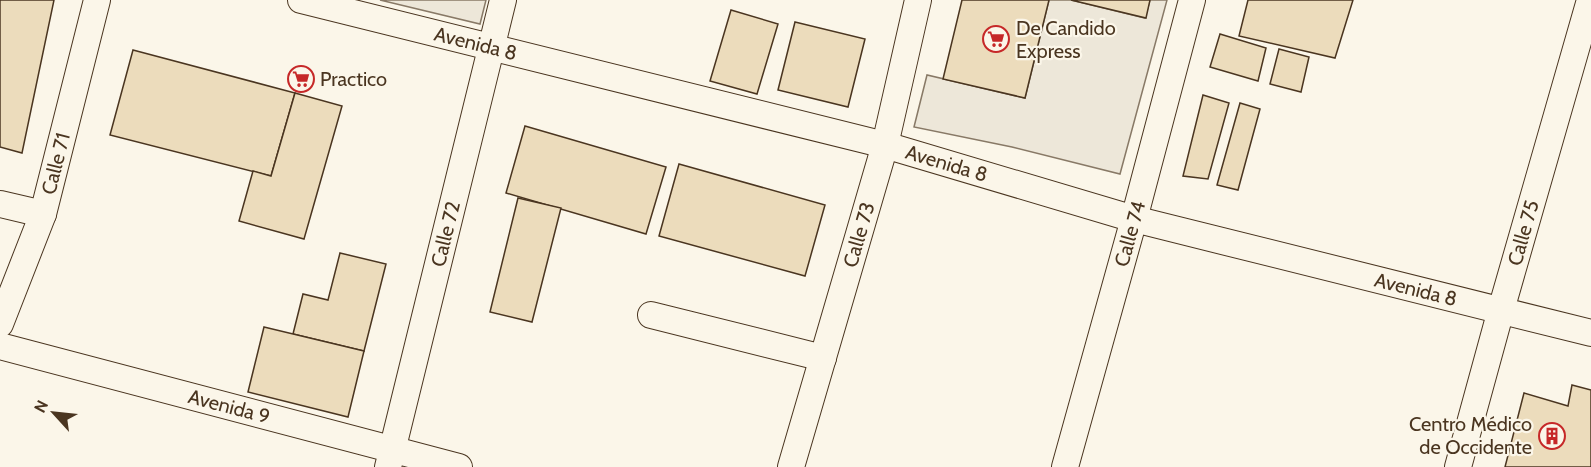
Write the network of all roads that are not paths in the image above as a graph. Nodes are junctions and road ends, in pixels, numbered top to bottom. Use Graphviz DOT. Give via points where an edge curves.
graph roads {
  1 [pos="96,0"];
  2 [pos="503,0"];
  3 [pos="918,0"];
  4 [pos="1192,0"];
  5 [pos="1590,0"];
  6 [pos="317,2"];
  7 [pos="491,48"];
  8 [pos="885,145"];
  9 [pos="0,204"];
  10 [pos="43,214"];
  11 [pos="1134,219"];
  12 [pos="1501,310"];
  13 [pos="651,315"];
  14 [pos="0,324"];
  15 [pos="1591,333"];
  16 [pos="0,346"];
  17 [pos="823,358"];
  18 [pos="390,459"];
  19 [pos="459,467"];
  20 [pos="791,467"];
  21 [pos="1065,467"];
  22 [pos="1458,467"];
  1 -- 10 [label="street, Calle 71"];
  2 -- 7 [label="street, Calle 72"];
  3 -- 8 [label="street, Calle 73"];
  4 -- 11 [label="street, Calle 74"];
  5 -- 12 [label="street, Calle 75"];
  6 -- 7 [label="street, Avenida 8"];
  7 -- 8 [label="street, Avenida 8"];
  7 -- 18 [label="street, Calle 72"];
  8 -- 11 [label="street, Avenida 8"];
  8 -- 17 [label="street, Calle 73"];
  9 -- 10 [label="street"];
  10 -- 14 [label="street, Calle 71"];
  11 -- 12 [label="street, Avenida 8"];
  11 -- 21 [label="street, Calle 74"];
  12 -- 15 [label="street, Avenida 8"];
  12 -- 22 [label="street, Calle 75"];
  13 -- 17 [label="street"];
  16 -- 18 [label="street, Avenida 9"];
  17 -- 20 [label="street, Calle 73"];
  18 -- 19 [label="street, Avenida 9"];
}
